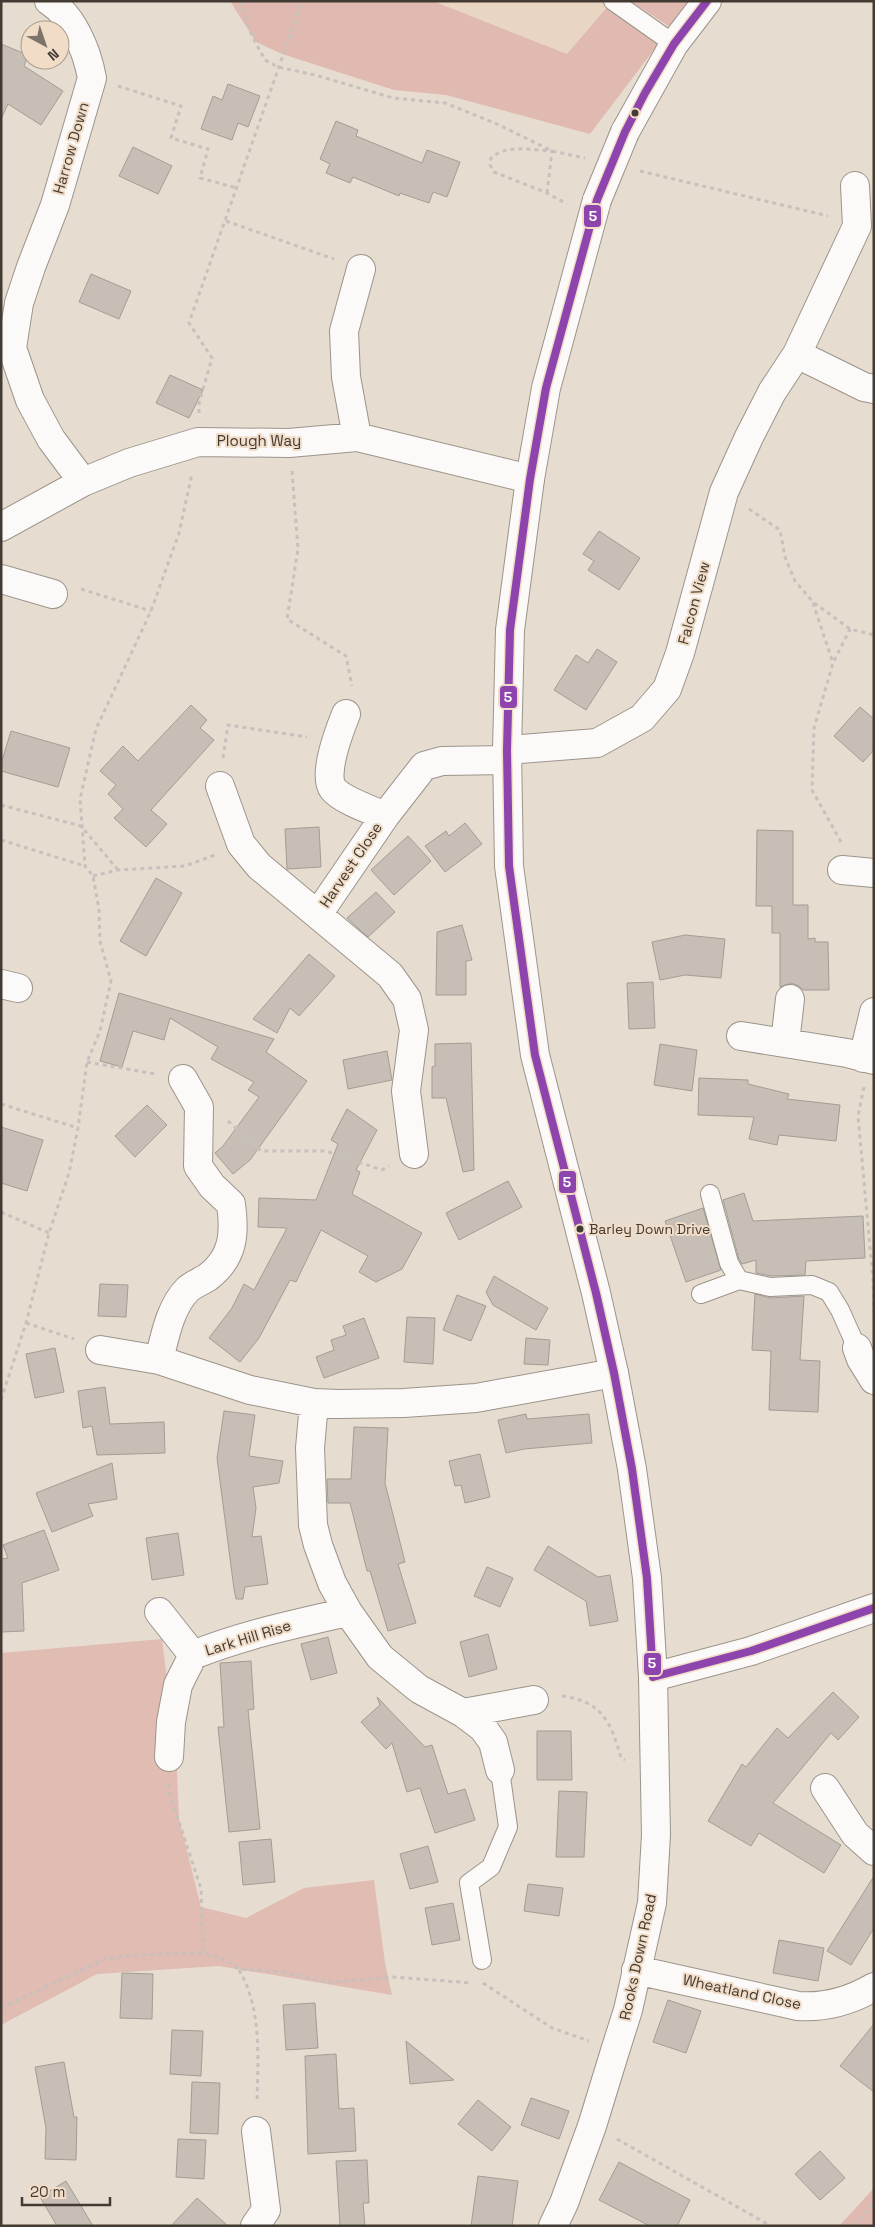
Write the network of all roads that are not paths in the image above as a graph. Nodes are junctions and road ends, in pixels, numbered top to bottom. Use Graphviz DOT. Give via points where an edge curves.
graph roads {
  1 [pos="49,1"];
  2 [pos="613,1"];
  3 [pos="707,1"];
  4 [pos="674,44"];
  5 [pos="855,186"];
  6 [pos="361,269"];
  7 [pos="10,301"];
  8 [pos="797,354"];
  9 [pos="874,389"];
  10 [pos="357,437"];
  11 [pos="530,479"];
  12 [pos="83,482"];
  13 [pos="1,527"];
  14 [pos="1,579"];
  15 [pos="53,594"];
  16 [pos="346,714"];
  17 [pos="507,755"];
  18 [pos="220,786"];
  19 [pos="385,816"];
  20 [pos="842,870"];
  21 [pos="874,873"];
  22 [pos="318,914"];
  23 [pos="790,999"];
  24 [pos="874,1012"];
  25 [pos="741,1036"];
  26 [pos="786,1043"];
  27 [pos="869,1059"];
  28 [pos="183,1079"];
  29 [pos="414,1154"];
  30 [pos="710,1194"];
  31 [pos="739,1280"];
  32 [pos="701,1294"];
  33 [pos="857,1348"];
  34 [pos="100,1350"];
  35 [pos="159,1360"];
  36 [pos="614,1373"];
  37 [pos="874,1380"];
  38 [pos="314,1403"];
  39 [pos="874,1608"];
  40 [pos="159,1612"];
  41 [pos="348,1612"];
  42 [pos="193,1655"];
  43 [pos="653,1677"];
  44 [pos="534,1700"];
  45 [pos="463,1713"];
  46 [pos="169,1757"];
  47 [pos="500,1770"];
  48 [pos="825,1788"];
  49 [pos="874,1851"];
  50 [pos="482,1960"];
  51 [pos="636,1970"];
  52 [pos="874,1987"];
  53 [pos="256,2132"];
  54 [pos="255,2226"];
  55 [pos="553,2226"];
  1 -- 7 [label="street, Harrow Down" via="58,7 76,32 92,78 55,205 30,266"];
  2 -- 4 [label="lane"];
  3 -- 4 [label="street, Rooks Down Road"];
  4 -- 11 [label="street, Rooks Down Road, bridge" via="625,132 594,209 546,388"];
  5 -- 8 [label="street, Falcon View" via="857,226"];
  6 -- 10 [label="street" via="344,331 346,377"];
  7 -- 12 [label="street, Harrow Down" via="12,348 30,400 51,438"];
  8 -- 9 [label="street"];
  8 -- 17 [label="street, Falcon View" via="748,437 724,492 667,689 642,718 597,743"];
  10 -- 11 [label="street, Plough Way"];
  10 -- 12 [label="street, Plough Way" via="289,443 198,442 129,463"];
  11 -- 17 [label="street, Rooks Down Road" via="510,630"];
  12 -- 13 [label="street, Plough Way"];
  14 -- 15 [label="street"];
  16 -- 19 [label="street, Harvest Close" via="335,742 330,778 332,788"];
  17 -- 19 [label="street, Harvest Close" via="442,761 424,766"];
  17 -- 36 [label="street, Rooks Down Road" via="509,866 535,1055"];
  18 -- 22 [label="street, Harvest Close" via="241,844 259,866"];
  19 -- 22 [label="street, Harvest Close"];
  20 -- 21 [label="street"];
  22 -- 29 [label="street, Harvest Close" via="390,975 407,999 414,1030 406,1091"];
  23 -- 26 [label="street"];
  24 -- 27 [label="street"];
  25 -- 26 [label="street"];
  26 -- 27 [label="street"];
  28 -- 35 [label="street" via="199,1107 198,1166 212,1186 231,1204 235,1229 229,1254 210,1275 188,1289 170,1317"];
  30 -- 31 [label="lane" via="730,1263"];
  31 -- 32 [label="lane"];
  31 -- 33 [label="lane" via="770,1287 812,1285 829,1292"];
  33 -- 37 [label="street"];
  34 -- 35 [label="street"];
  35 -- 38 [label="street" via="250,1390"];
  36 -- 38 [label="street" via="476,1398 404,1403"];
  36 -- 43 [label="street, Rooks Down Road" via="632,1469 647,1578"];
  38 -- 41 [label="street" via="310,1448 313,1524 318,1545"];
  39 -- 43 [label="street" via="751,1651"];
  40 -- 42 [label="street"];
  41 -- 42 [label="street, Lark Hill Rise" via="246,1636"];
  41 -- 45 [label="street" via="380,1658 418,1689"];
  42 -- 46 [label="street, Lark Hill Rise" via="178,1685"];
  43 -- 51 [label="street, Rooks Down Road" via="656,1835 652,1903"];
  44 -- 45 [label="street"];
  45 -- 47 [label="street" via="493,1742"];
  47 -- 50 [label="lane" via="508,1827 491,1867 469,1883"];
  48 -- 49 [label="street" via="855,1834"];
  51 -- 52 [label="street, Wheatland Close" via="798,2006 818,2007 836,2003"];
  51 -- 55 [label="street, Rooks Down Road" via="628,2010 592,2126"];
  53 -- 54 [label="street" via="266,2210"];
}
